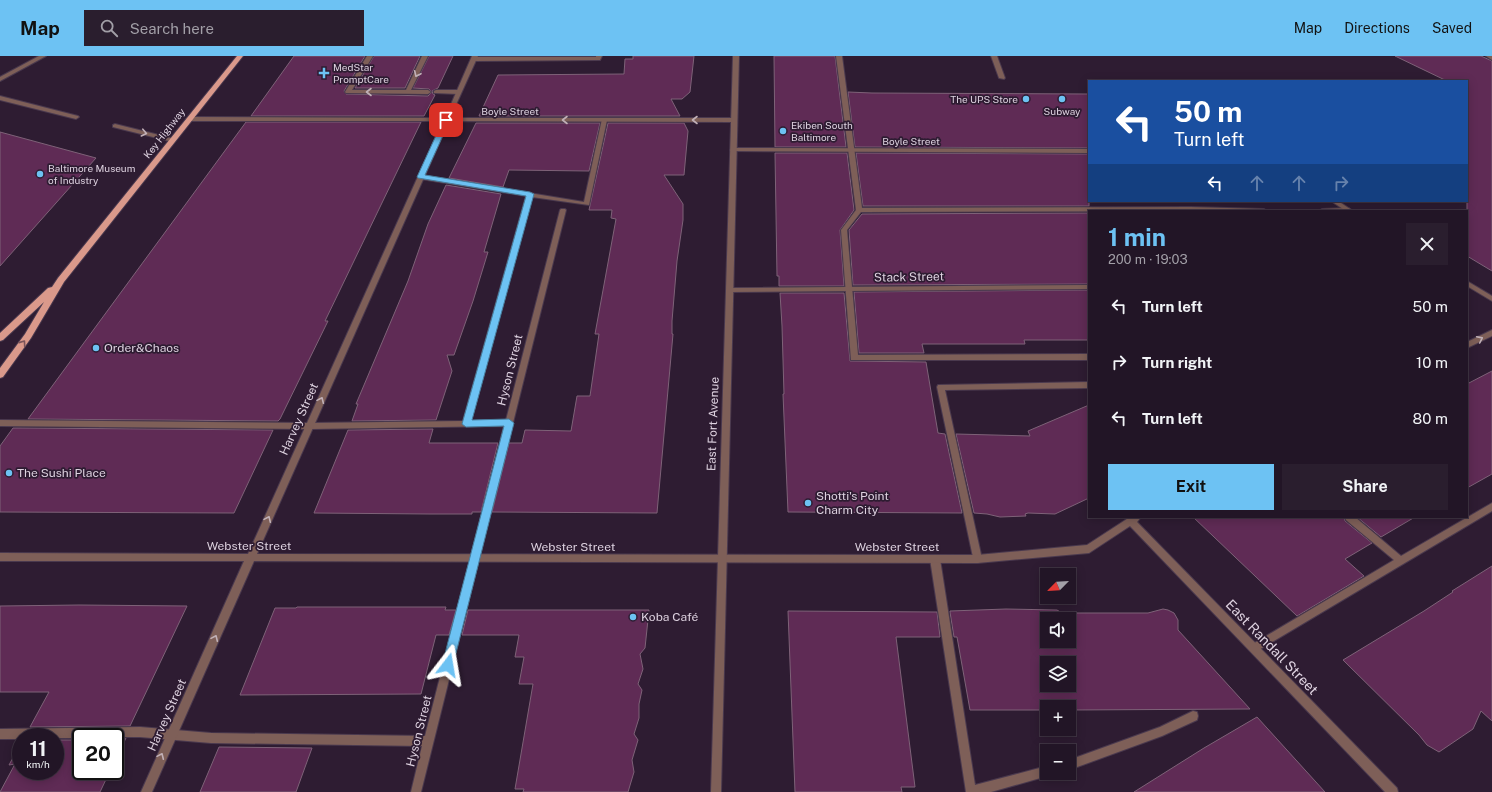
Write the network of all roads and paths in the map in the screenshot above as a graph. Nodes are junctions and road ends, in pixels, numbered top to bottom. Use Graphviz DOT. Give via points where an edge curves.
graph roads {
  1 [pos="43,56"];
  2 [pos="240,56"];
  3 [pos="370,56"];
  4 [pos="425,56"];
  5 [pos="599,56"];
  6 [pos="736,56"];
  7 [pos="839,56"];
  8 [pos="994,56"];
  9 [pos="1489,56"];
  10 [pos="474,57"];
  11 [pos="1492,58"];
  12 [pos="1002,78"];
  13 [pos="0,79"];
  14 [pos="408,92"];
  15 [pos="428,92"];
  16 [pos="436,92"];
  17 [pos="458,92"];
  18 [pos="0,98"];
  19 [pos="76,117"];
  20 [pos="189,119"];
  21 [pos="446,120"];
  22 [pos="604,120"];
  23 [pos="734,120"];
  24 [pos="115,126"];
  25 [pos="173,140"];
  26 [pos="733,150"];
  27 [pos="851,150"];
  28 [pos="1088,150"];
  29 [pos="421,177"];
  30 [pos="530,194"];
  31 [pos="1336,202"];
  32 [pos="563,210"];
  33 [pos="859,210"];
  34 [pos="1228,210"];
  35 [pos="1349,210"];
  36 [pos="61,280"];
  37 [pos="1468,284"];
  38 [pos="1088,287"];
  39 [pos="848,289"];
  40 [pos="730,290"];
  41 [pos="1492,299"];
  42 [pos="1492,333"];
  43 [pos="0,338"];
  44 [pos="1468,345"];
  45 [pos="1088,357"];
  46 [pos="0,375"];
  47 [pos="1088,385"];
  48 [pos="0,423"];
  49 [pos="509,423"];
  50 [pos="466,424"];
  51 [pos="310,426"];
  52 [pos="1492,507"];
  53 [pos="1350,518"];
  54 [pos="1134,519"];
  55 [pos="0,557"];
  56 [pos="250,558"];
  57 [pos="475,558"];
  58 [pos="722,559"];
  59 [pos="935,559"];
  60 [pos="977,559"];
  61 [pos="1401,561"];
  62 [pos="1254,648"];
  63 [pos="1193,716"];
  64 [pos="0,734"];
  65 [pos="172,734"];
  66 [pos="428,741"];
  67 [pos="1076,762"];
  68 [pos="1040,773"];
  69 [pos="146,792"];
  70 [pos="416,792"];
  71 [pos="716,792"];
  72 [pos="971,792"];
  73 [pos="1393,792"];
  1 -- 13 [label="street"];
  2 -- 20 [label="main road, Key Highway"];
  14 -- 3 [label="street, one-way" via="348,92"];
  4 -- 14 [label="street, one-way"];
  5 -- 10 [label="street" via="598,59"];
  6 -- 23 [label="street, East Fort Avenue"];
  7 -- 27 [label="street"];
  8 -- 12 [label="street"];
  9 -- 11 [label="street"];
  10 -- 17 [label="street, Harvey Street"];
  14 -- 15 [label="street"];
  16 -- 17 [label="street"];
  17 -- 21 [label="street, Harvey Street"];
  18 -- 19 [label="street"];
  20 -- 21 [label="street, Boyle Street"];
  20 -- 25 [label="main road, Key Highway"];
  22 -- 21 [label="street, Boyle Street, one-way"];
  21 -- 29 [label="street, Harvey Street"];
  23 -- 22 [label="street, Boyle Street, one-way"];
  22 -- 30 [label="street" via="586,204"];
  23 -- 26 [label="street, East Fort Avenue"];
  24 -- 25 [label="street, one-way"];
  25 -- 36 [label="main road, Key Highway"];
  26 -- 27 [label="street, Boyle Street"];
  26 -- 40 [label="street, East Fort Avenue"];
  27 -- 28 [label="street, Boyle Street"];
  27 -- 33 [label="street"];
  29 -- 30 [label="street"];
  51 -- 29 [label="street, Harvey Street, one-way"];
  30 -- 50 [label="street"];
  31 -- 35 [label="street"];
  32 -- 49 [label="street, Hyson Street"];
  33 -- 34 [label="street"];
  33 -- 39 [label="street" via="844,230"];
  36 -- 43 [label="main road, Key Highway"];
  46 -- 36 [label="main road, Key Highway, one-way" via="28,336"];
  37 -- 41 [label="street"];
  38 -- 39 [label="street, Stack Street"];
  39 -- 40 [label="street, Stack Street"];
  39 -- 45 [label="street" via="854,358"];
  40 -- 58 [label="street, East Fort Avenue"];
  44 -- 42 [label="street, one-way"];
  47 -- 60 [label="street" via="941,387"];
  48 -- 51 [label="street"];
  49 -- 50 [label="street"];
  49 -- 57 [label="street, Hyson Street"];
  50 -- 51 [label="street"];
  56 -- 51 [label="street, Harvey Street, one-way"];
  52 -- 61 [label="street"];
  53 -- 61 [label="street"];
  54 -- 60 [label="street, Webster Street" via="1089,549"];
  54 -- 62 [label="street, East Randall Street"];
  55 -- 56 [label="street, Webster Street"];
  56 -- 57 [label="street, Webster Street"];
  65 -- 56 [label="street, Harvey Street, one-way"];
  57 -- 58 [label="street, Webster Street"];
  57 -- 66 [label="street, Hyson Street"];
  58 -- 59 [label="street, Webster Street"];
  58 -- 71 [label="street, East Fort Avenue"];
  59 -- 60 [label="street, Webster Street"];
  59 -- 72 [label="street"];
  61 -- 62 [label="street"];
  62 -- 73 [label="street, East Randall Street"];
  63 -- 67 [label="street" via="1162,731"];
  64 -- 65 [label="street"];
  65 -- 66 [label="street" via="211,738"];
  69 -- 65 [label="street, Harvey Street, one-way"];
  66 -- 70 [label="street, Hyson Street"];
  68 -- 72 [label="street"];
}
